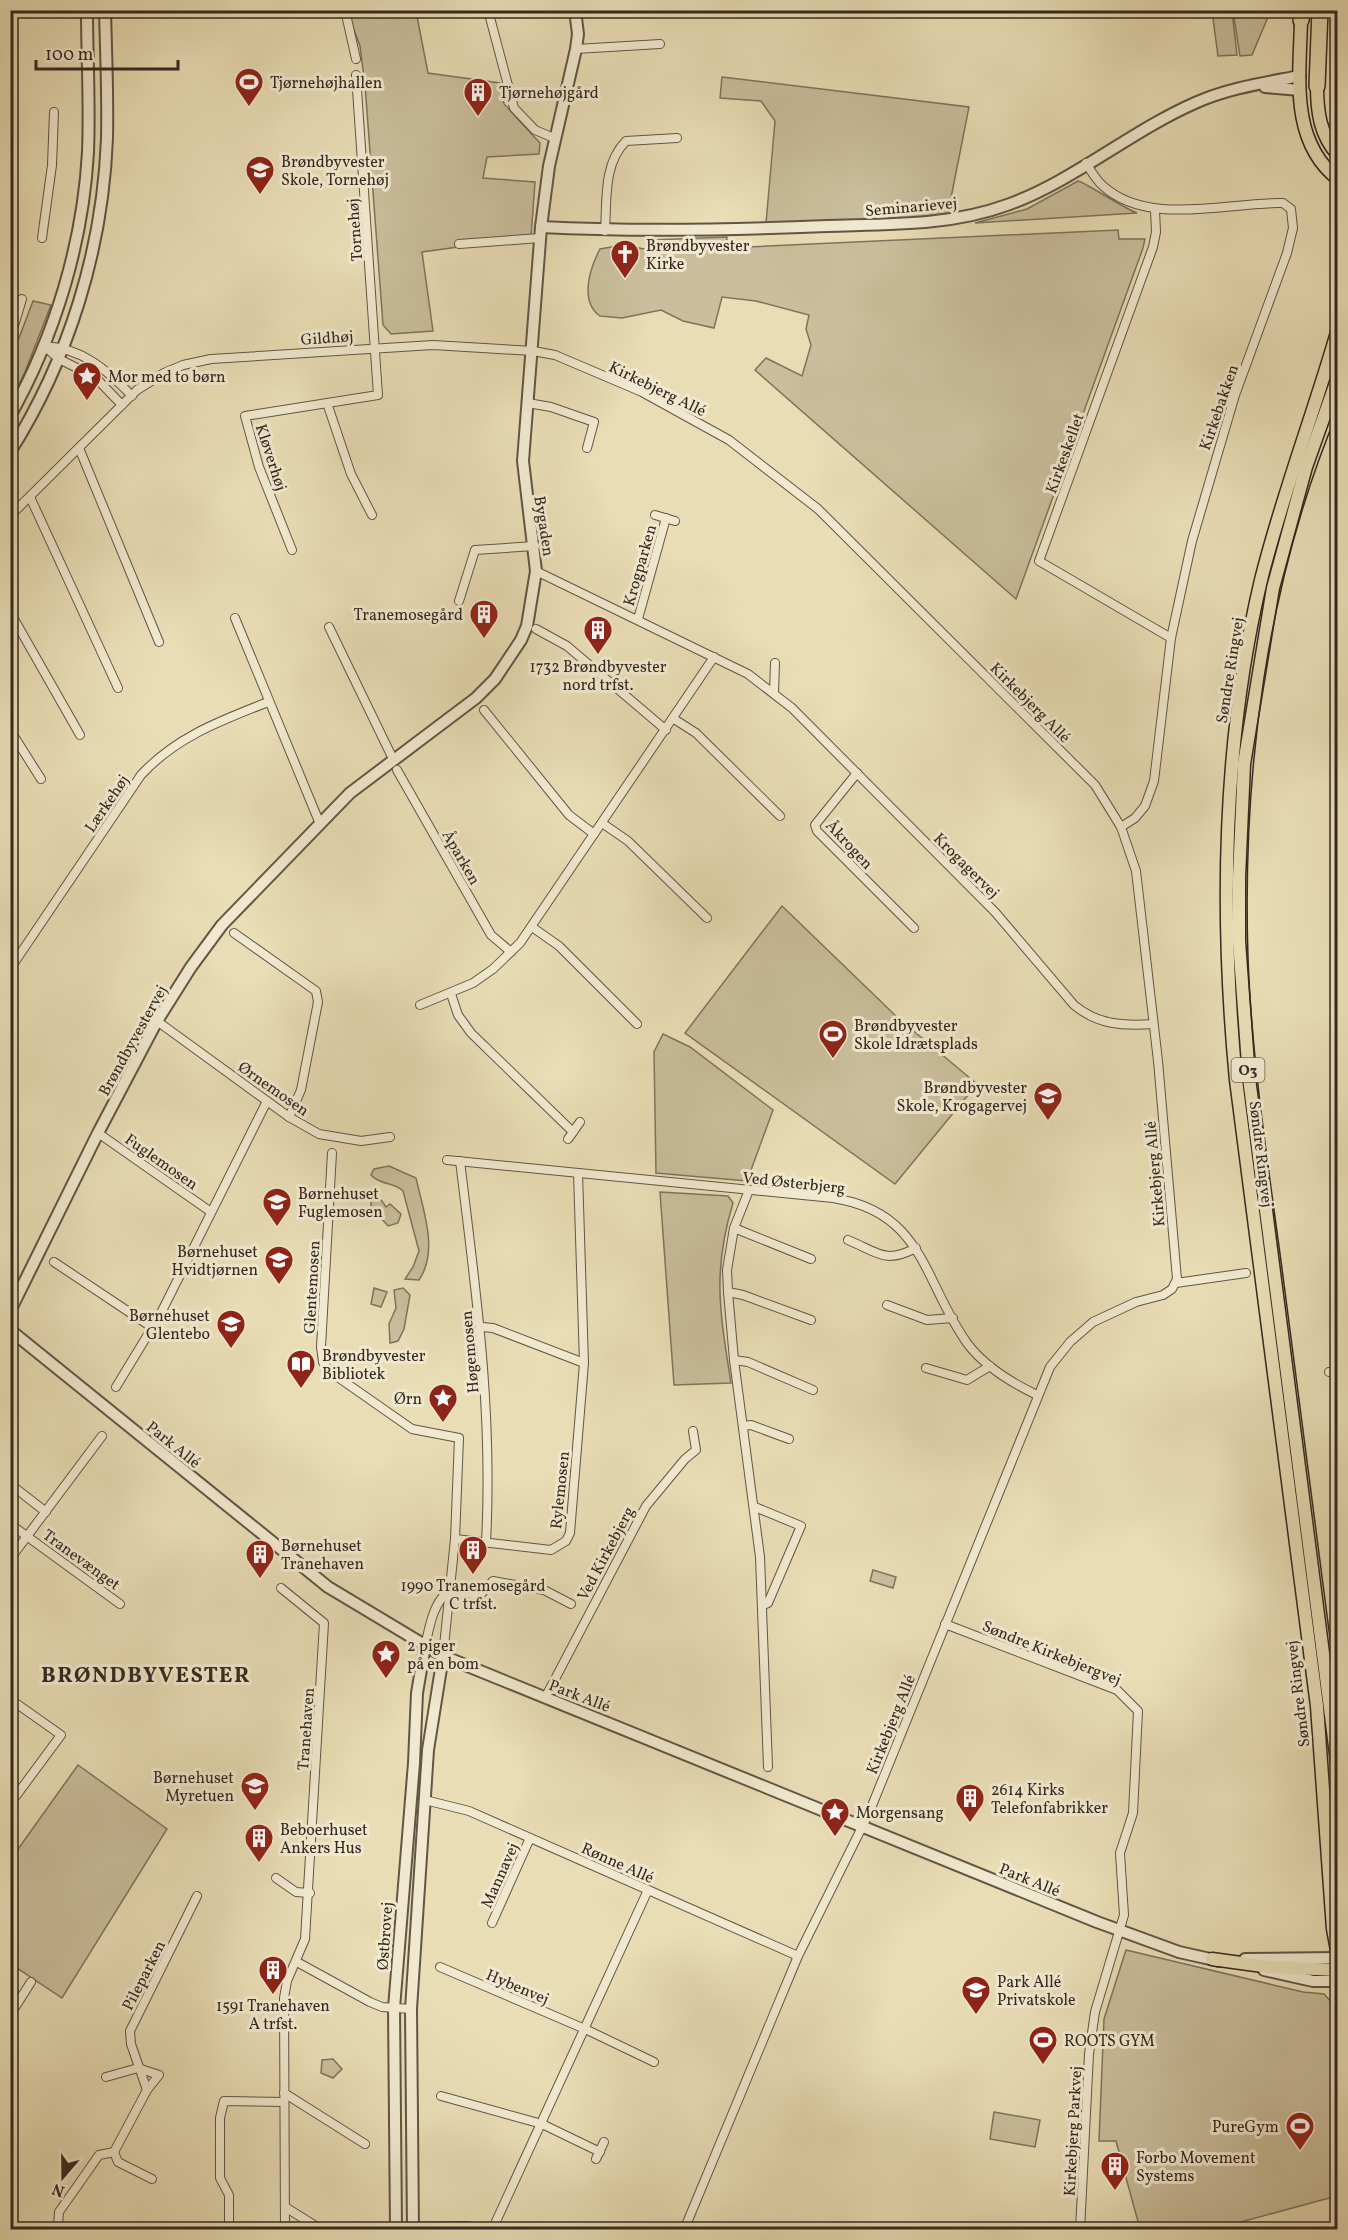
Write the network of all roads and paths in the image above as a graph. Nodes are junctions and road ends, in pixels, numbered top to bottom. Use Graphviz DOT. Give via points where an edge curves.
graph roads {
  1 [pos="87,10"];
  2 [pos="105,10"];
  3 [pos="345,10"];
  4 [pos="488,10"];
  5 [pos="575,10"];
  6 [pos="1320,10"];
  7 [pos="1301,15"];
  8 [pos="660,44"];
  9 [pos="576,49"];
  10 [pos="356,58"];
  11 [pos="356,75"];
  12 [pos="1300,76"];
  13 [pos="1253,85"];
  14 [pos="1317,86"];
  15 [pos="1300,90"];
  16 [pos="54,112"];
  17 [pos="554,138"];
  18 [pos="677,138"];
  19 [pos="1338,155"];
  20 [pos="1086,164"];
  21 [pos="1338,178"];
  22 [pos="1155,210"];
  23 [pos="605,231"];
  24 [pos="541,232"];
  25 [pos="42,238"];
  26 [pos="459,244"];
  27 [pos="22,299"];
  28 [pos="1338,329"];
  29 [pos="10,339"];
  30 [pos="44,346"];
  31 [pos="63,347"];
  32 [pos="376,347"];
  33 [pos="533,351"];
  34 [pos="58,359"];
  35 [pos="1338,377"];
  36 [pos="132,396"];
  37 [pos="327,403"];
  38 [pos="528,404"];
  39 [pos="122,405"];
  40 [pos="10,416"];
  41 [pos="79,448"];
  42 [pos="587,448"];
  43 [pos="10,452"];
  44 [pos="30,497"];
  45 [pos="372,515"];
  46 [pos="656,515"];
  47 [pos="10,516"];
  48 [pos="666,518"];
  49 [pos="675,521"];
  50 [pos="535,546"];
  51 [pos="292,550"];
  52 [pos="536,571"];
  53 [pos="459,601"];
  54 [pos="10,612"];
  55 [pos="235,618"];
  56 [pos="638,619"];
  57 [pos="329,627"];
  58 [pos="536,629"];
  59 [pos="1171,638"];
  60 [pos="159,642"];
  61 [pos="714,657"];
  62 [pos="775,663"];
  63 [pos="118,688"];
  64 [pos="774,693"];
  65 [pos="267,702"];
  66 [pos="484,710"];
  67 [pos="674,719"];
  68 [pos="10,730"];
  69 [pos="666,730"];
  70 [pos="80,735"];
  71 [pos="393,759"];
  72 [pos="397,770"];
  73 [pos="857,773"];
  74 [pos="41,779"];
  75 [pos="780,816"];
  76 [pos="323,820"];
  77 [pos="602,823"];
  78 [pos="1121,827"];
  79 [pos="594,834"];
  80 [pos="707,918"];
  81 [pos="532,927"];
  82 [pos="914,928"];
  83 [pos="234,933"];
  84 [pos="511,952"];
  85 [pos="10,969"];
  86 [pos="451,994"];
  87 [pos="420,1005"];
  88 [pos="157,1021"];
  89 [pos="637,1024"];
  90 [pos="1153,1024"];
  91 [pos="267,1101"];
  92 [pos="289,1117"];
  93 [pos="580,1122"];
  94 [pos="98,1133"];
  95 [pos="390,1137"];
  96 [pos="332,1153"];
  97 [pos="447,1160"];
  98 [pos="460,1161"];
  99 [pos="578,1173"];
  100 [pos="749,1190"];
  101 [pos="211,1212"];
  102 [pos="734,1228"];
  103 [pos="848,1240"];
  104 [pos="916,1248"];
  105 [pos="811,1259"];
  106 [pos="54,1262"];
  107 [pos="1246,1273"];
  108 [pos="1176,1283"];
  109 [pos="728,1292"];
  110 [pos="887,1305"];
  111 [pos="10,1311"];
  112 [pos="952,1318"];
  113 [pos="811,1320"];
  114 [pos="153,1328"];
  115 [pos="482,1328"];
  116 [pos="10,1330"];
  117 [pos="734,1360"];
  118 [pos="584,1363"];
  119 [pos="990,1366"];
  120 [pos="926,1368"];
  121 [pos="116,1387"];
  122 [pos="813,1389"];
  123 [pos="1037,1395"];
  124 [pos="743,1426"];
  125 [pos="693,1431"];
  126 [pos="102,1437"];
  127 [pos="789,1439"];
  128 [pos="10,1484"];
  129 [pos="755,1507"];
  130 [pos="46,1512"];
  131 [pos="10,1524"];
  132 [pos="28,1537"];
  133 [pos="455,1539"];
  134 [pos="486,1542"];
  135 [pos="10,1559"];
  136 [pos="281,1588"];
  137 [pos="448,1591"];
  138 [pos="120,1604"];
  139 [pos="571,1604"];
  140 [pos="763,1605"];
  141 [pos="945,1624"];
  142 [pos="425,1646"];
  143 [pos="443,1656"];
  144 [pos="545,1698"];
  145 [pos="10,1699"];
  146 [pos="768,1767"];
  147 [pos="1338,1770"];
  148 [pos="425,1800"];
  149 [pos="10,1804"];
  150 [pos="861,1827"];
  151 [pos="530,1838"];
  152 [pos="1328,1838"];
  153 [pos="1338,1864"];
  154 [pos="276,1878"];
  155 [pos="648,1890"];
  156 [pos="310,1893"];
  157 [pos="197,1896"];
  158 [pos="492,1923"];
  159 [pos="1120,1931"];
  160 [pos="798,1956"];
  161 [pos="1338,1957"];
  162 [pos="1212,1959"];
  163 [pos="297,1962"];
  164 [pos="440,1967"];
  165 [pos="1338,1970"];
  166 [pos="1338,1981"];
  167 [pos="31,1982"];
  168 [pos="394,2008"];
  169 [pos="411,2009"];
  170 [pos="10,2015"];
  171 [pos="585,2029"];
  172 [pos="654,2062"];
  173 [pos="138,2068"];
  174 [pos="106,2078"];
  175 [pos="147,2090"];
  176 [pos="284,2093"];
  177 [pos="441,2096"];
  178 [pos="284,2102"];
  179 [pos="542,2124"];
  180 [pos="604,2142"];
  181 [pos="365,2144"];
  182 [pos="114,2152"];
  183 [pos="152,2179"];
  184 [pos="285,2206"];
  185 [pos="54,2228"];
  186 [pos="413,2228"];
  187 [pos="68,2229"];
  188 [pos="229,2229"];
  189 [pos="285,2229"];
  190 [pos="322,2229"];
  191 [pos="396,2229"];
  192 [pos="495,2229"];
  193 [pos="684,2229"];
  194 [pos="1080,2229"];
  1 -- 30 [label="street" via="88,137 83,194 67,275"];
  2 -- 31 [label="street" via="107,138 102,197 82,293"];
  3 -- 10 [label="street"];
  4 -- 17 [label="street" via="514,108 535,130"];
  5 -- 9 [label="street, Bygaden"];
  6 -- 14 [label="highway"];
  7 -- 12 [label="main road"];
  8 -- 9 [label="street"];
  9 -- 17 [label="street, Bygaden"];
  11 -- 32 [label="street, Tornehøj"];
  12 -- 13 [label="street, Seminarievej"];
  12 -- 15 [label="main road"];
  13 -- 15 [label="street, Seminarievej"];
  13 -- 20 [label="street, Seminarievej" via="1194,103"];
  14 -- 19 [label="main road" via="1319,121 1325,138"];
  15 -- 21 [label="main road" via="1300,114 1311,148 1323,166"];
  16 -- 25 [label="street" via="52,165"];
  17 -- 24 [label="street, Bygaden"];
  18 -- 23 [label="street" via="626,141 616,151 610,164"];
  20 -- 22 [label="street, Kirkebakken" via="1108,190"];
  20 -- 23 [label="street, Seminarievej" via="1008,205 980,214 932,221"];
  22 -- 59 [label="street, Kirkeskellet" via="1153,247 1039,561"];
  22 -- 59 [label="street, Kirkebakken" via="1283,203 1291,209 1293,228 1210,472"];
  23 -- 24 [label="street, Seminarievej"];
  24 -- 26 [label="street"];
  24 -- 33 [label="street, Bygaden"];
  27 -- 29 [label="street"];
  28 -- 152 [label="main road, Søndre Ringvej / O3" via="1277,517 1261,583 1239,707 1225,876 1228,993 1236,1080 1317,1706"];
  30 -- 31 [label="street"];
  30 -- 34 [label="street"];
  30 -- 40 [label="street"];
  31 -- 34 [label="street"];
  31 -- 36 [label="street" via="101,366"];
  32 -- 33 [label="street, Gildhøj" via="433,345"];
  32 -- 36 [label="street, Gildhøj" via="211,359 164,373"];
  32 -- 37 [label="street, Kløverhøj" via="378,395"];
  33 -- 38 [label="street, Bygaden"];
  33 -- 78 [label="street, Kirkebjerg Allé" via="574,363 673,407 729,440 784,481 853,542 1089,780"];
  34 -- 39 [label="street" via="95,377"];
  34 -- 43 [label="street"];
  35 -- 147 [label="main road, Søndre Ringvej / O3" via="1290,519 1260,656 1244,764 1239,940 1249,1078"];
  36 -- 39 [label="street, Gildhøj"];
  37 -- 45 [label="street" via="351,474"];
  37 -- 51 [label="street, Kløverhøj" via="245,416 259,467"];
  38 -- 42 [label="street" via="562,410 594,422"];
  38 -- 50 [label="street, Bygaden" via="523,461"];
  39 -- 41 [label="street, Gildhøj"];
  41 -- 44 [label="street, Gildhøj"];
  41 -- 60 [label="street"];
  44 -- 47 [label="street, Gildhøj"];
  44 -- 63 [label="street"];
  46 -- 48 [label="street, Krogparken"];
  48 -- 49 [label="street, Krogparken"];
  48 -- 56 [label="street, Krogparken"];
  50 -- 52 [label="street, Bygaden"];
  50 -- 53 [label="street" via="475,550"];
  52 -- 56 [label="street, Krogagervej"];
  52 -- 71 [label="street, Bygaden" via="527,626 495,679 476,698"];
  54 -- 70 [label="street"];
  55 -- 65 [label="street"];
  56 -- 61 [label="street, Krogagervej"];
  57 -- 71 [label="street"];
  58 -- 69 [label="street" via="567,646"];
  59 -- 78 [label="street, Kirkebakken" via="1154,781 1145,806"];
  61 -- 64 [label="street, Krogagervej"];
  61 -- 67 [label="street"];
  62 -- 64 [label="street"];
  64 -- 73 [label="street, Krogagervej"];
  65 -- 76 [label="street"];
  65 -- 85 [label="street, Lærkehøj" via="187,736 154,760"];
  66 -- 79 [label="street" via="569,815"];
  67 -- 69 [label="street"];
  67 -- 75 [label="street" via="696,733"];
  68 -- 74 [label="street"];
  69 -- 77 [label="street"];
  71 -- 76 [label="street, Bygaden"];
  72 -- 84 [label="street, Åparken" via="491,935"];
  73 -- 82 [label="street, Åkrogen" via="814,825"];
  73 -- 90 [label="street, Krogagervej" via="995,912 1074,1005 1090,1017 1108,1023"];
  76 -- 88 [label="street, Brøndbyvestervej" via="222,925"];
  77 -- 79 [label="street"];
  77 -- 80 [label="street" via="628,841"];
  78 -- 90 [label="street, Kirkebjerg Allé" via="1136,871"];
  79 -- 81 [label="street"];
  81 -- 84 [label="street"];
  81 -- 89 [label="street" via="559,946"];
  83 -- 92 [label="street" via="316,991 318,1002 301,1090"];
  84 -- 86 [label="street" via="493,969"];
  86 -- 87 [label="street"];
  86 -- 93 [label="street" via="458,1015 471,1033 570,1135"];
  88 -- 91 [label="street, Ørnemosen"];
  88 -- 94 [label="street, Brøndbyvestervej"];
  90 -- 108 [label="street, Kirkebjerg Allé"];
  91 -- 92 [label="street, Ørnemosen"];
  91 -- 101 [label="street, Fuglemosen"];
  92 -- 95 [label="street, Ørnemosen" via="319,1134 335,1138 361,1141"];
  94 -- 101 [label="street, Fuglemosen"];
  94 -- 111 [label="street, Brøndbyvestervej"];
  96 -- 133 [label="street, Glentemosen" via="323,1362 329,1371 412,1429 459,1438"];
  97 -- 98 [label="street"];
  98 -- 99 [label="street"];
  98 -- 115 [label="street, Høgemosen"];
  99 -- 100 [label="street, Ved Østerbjerg"];
  99 -- 118 [label="street, Rylemosen"];
  100 -- 102 [label="street"];
  100 -- 104 [label="street, Ved Østerbjerg" via="856,1203 901,1229"];
  101 -- 114 [label="street, Fuglemosen"];
  102 -- 105 [label="street"];
  102 -- 109 [label="street"];
  103 -- 104 [label="street" via="888,1257 897,1258"];
  104 -- 112 [label="street, Ved Østerbjerg"];
  106 -- 114 [label="street"];
  107 -- 108 [label="street, Kirkebjerg Allé"];
  108 -- 123 [label="street, Kirkebjerg Allé" via="1163,1295 1136,1302 1093,1322 1061,1352"];
  109 -- 113 [label="street"];
  109 -- 117 [label="street"];
  110 -- 112 [label="street" via="927,1320"];
  112 -- 119 [label="street, Ved Østerbjerg" via="968,1344"];
  114 -- 121 [label="street, Fuglemosen"];
  115 -- 118 [label="street" via="493,1328"];
  115 -- 134 [label="street, Høgemosen" via="488,1432"];
  116 -- 142 [label="street, Park Allé" via="328,1587"];
  117 -- 122 [label="street"];
  117 -- 124 [label="street"];
  118 -- 134 [label="street, Rylemosen" via="570,1533 566,1541 551,1550"];
  119 -- 120 [label="street" via="967,1380"];
  119 -- 123 [label="street, Ved Østerbjerg"];
  123 -- 141 [label="street, Kirkebjerg Allé"];
  124 -- 127 [label="street" via="751,1425"];
  124 -- 129 [label="street"];
  125 -- 144 [label="street, Ved Kirkebjerg" via="696,1450 646,1506"];
  126 -- 130 [label="street, Tranevænget"];
  128 -- 130 [label="street, Tranevænget"];
  129 -- 140 [label="street"];
  129 -- 140 [label="street" via="801,1526 768,1603"];
  130 -- 132 [label="street, Tranevænget"];
  131 -- 132 [label="street, Tranevænget"];
  132 -- 135 [label="street, Tranevænget"];
  132 -- 138 [label="street, Tranevænget"];
  133 -- 134 [label="street, Rylemosen"];
  133 -- 137 [label="street, Glentemosen"];
  136 -- 156 [label="street, Tranehaven" via="324,1623"];
  137 -- 139 [label="street" via="480,1594 493,1581 543,1590"];
  137 -- 142 [label="street, Glentemosen" via="438,1600"];
  137 -- 143 [label="street, Glentemosen"];
  140 -- 146 [label="street"];
  141 -- 150 [label="street, Kirkebjerg Allé"];
  141 -- 159 [label="street, Søndre Kirkebjergvej" via="1117,1690 1138,1712 1133,1808 1120,1853 1124,1915"];
  142 -- 143 [label="street, Park Allé"];
  142 -- 168 [label="street, Østbrovej" via="417,1693"];
  143 -- 144 [label="street, Park Allé"];
  143 -- 148 [label="street, Østbrovej" via="430,1733"];
  144 -- 150 [label="street, Park Allé"];
  145 -- 149 [label="street" via="61,1735"];
  148 -- 151 [label="street, Rønne Allé" via="458,1807"];
  148 -- 169 [label="street, Østbrovej"];
  150 -- 159 [label="street, Park Allé"];
  150 -- 160 [label="street, Kirkebjerg Allé"];
  151 -- 155 [label="street, Rønne Allé"];
  151 -- 158 [label="street, Mannavej"];
  152 -- 153 [label="street"];
  152 -- 161 [label="main road, Søndre Ringvej / O3"];
  154 -- 156 [label="street" via="296,1892"];
  155 -- 160 [label="street, Rønne Allé"];
  155 -- 171 [label="street"];
  156 -- 163 [label="street, Tranehaven" via="305,1939"];
  157 -- 173 [label="street, Pileparken" via="130,2031"];
  159 -- 162 [label="street, Park Allé"];
  159 -- 194 [label="street, Kirkebjerg Parkvej" via="1095,2012"];
  160 -- 193 [label="street, Kirkebjerg Allé"];
  161 -- 162 [label="street, Park Allé"];
  162 -- 165 [label="main road"];
  162 -- 166 [label="street, Park Allé" via="1313,1981"];
  163 -- 168 [label="street" via="370,2002"];
  163 -- 176 [label="street, Tranehaven" via="284,1998"];
  164 -- 171 [label="street, Hybenvej"];
  167 -- 170 [label="street"];
  168 -- 169 [label="street"];
  168 -- 191 [label="street, Østbrovej"];
  169 -- 186 [label="street, Østbrovej"];
  171 -- 172 [label="street, Hybenvej"];
  171 -- 179 [label="street"];
  173 -- 174 [label="street"];
  173 -- 175 [label="street, Pileparken"];
  173 -- 175 [label="street" via="159,2075"];
  175 -- 182 [label="street"];
  176 -- 178 [label="street, Tranehaven"];
  176 -- 181 [label="street"];
  177 -- 179 [label="street"];
  178 -- 184 [label="street, Tranehaven"];
  178 -- 188 [label="street" via="224,2101 220,2118 220,2178 229,2195"];
  179 -- 180 [label="street" via="598,2156"];
  179 -- 192 [label="street"];
  182 -- 183 [label="street" via="118,2162"];
  182 -- 185 [label="street" via="99,2155 59,2212"];
  184 -- 189 [label="street, Tranehaven"];
  184 -- 190 [label="street"];
  185 -- 187 [label="street"];
  186 -- 192 [label="street"];
}
